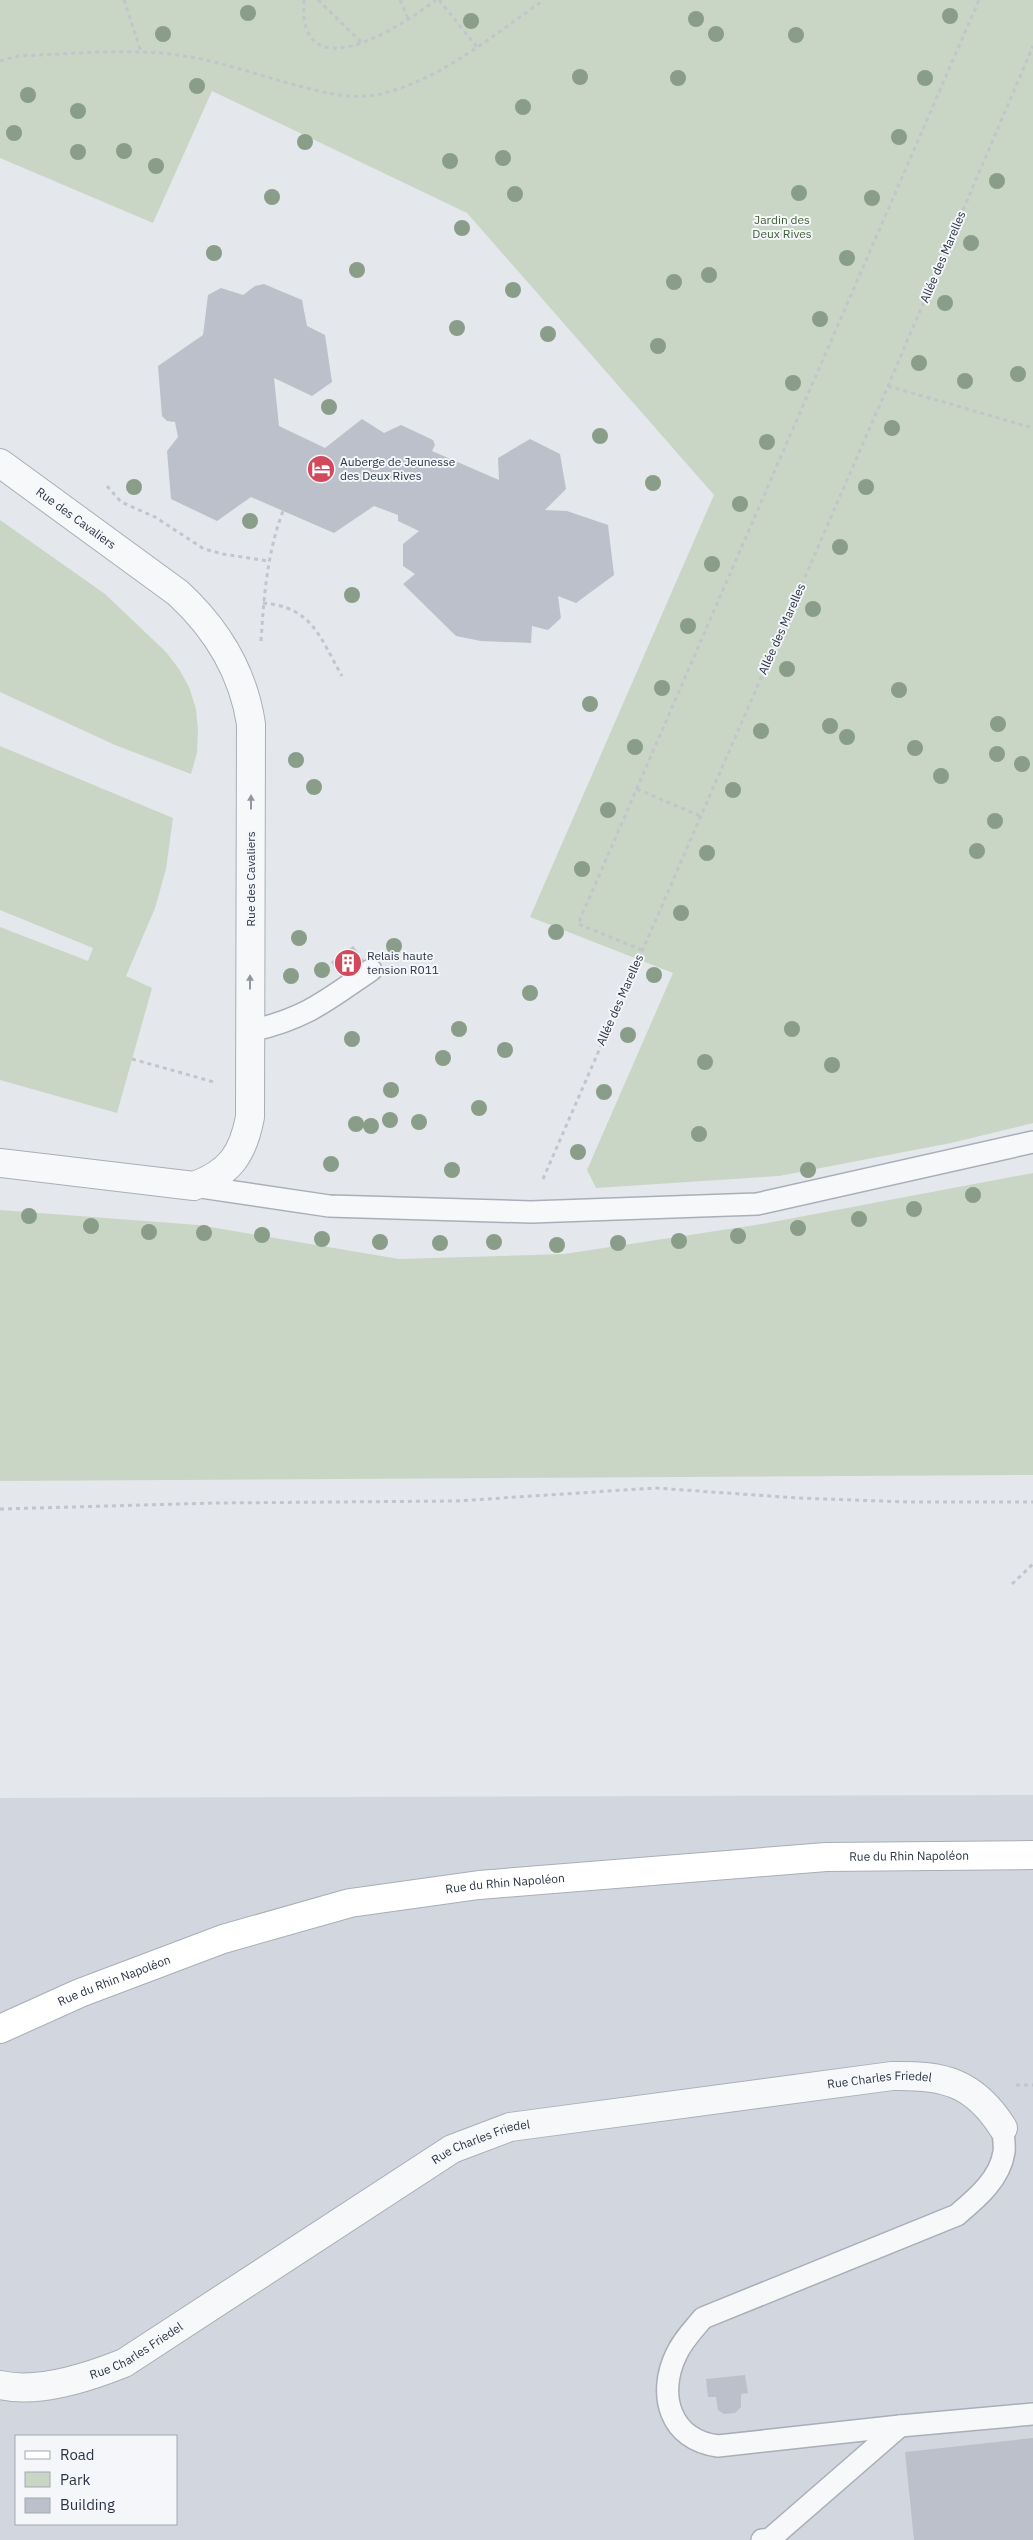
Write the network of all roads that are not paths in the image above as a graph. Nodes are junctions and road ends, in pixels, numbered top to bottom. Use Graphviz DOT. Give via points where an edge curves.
graph roads {
  1 [pos="0,463"];
  2 [pos="371,970"];
  3 [pos="250,1031"];
  4 [pos="1033,1142"];
  5 [pos="0,1163"];
  6 [pos="194,1186"];
  7 [pos="1033,1855"];
  8 [pos="0,2029"];
  9 [pos="1003,2128"];
  10 [pos="0,2385"];
  11 [pos="1033,2414"];
  12 [pos="900,2426"];
  13 [pos="762,2540"];
  3 -- 1 [label="street, Rue des Cavaliers, one-way" via="251,724 243,687 233,662 201,613 178,593"];
  2 -- 3 [label="lane" via="306,1014"];
  3 -- 6 [label="street, Rue des Cavaliers" via="250,1117 246,1138 238,1155 224,1170 211,1180"];
  4 -- 6 [label="lane" via="757,1204 530,1212 329,1206"];
  5 -- 6 [label="street"];
  7 -- 8 [label="main road, Rue du Rhin Napoléon" via="826,1857 478,1885 350,1903 223,1939 80,1993"];
  9 -- 10 [label="street, Rue Charles Friedel" via="975,2095 950,2081 926,2075 892,2076 510,2127 452,2149 124,2363 84,2379 40,2386"];
  9 -- 12 [label="lane" via="1004,2151 996,2174 957,2215 703,2318 687,2335 668,2379 668,2400 673,2420 686,2434 706,2444 718,2446"];
  11 -- 12 [label="lane"];
  12 -- 13 [label="lane" via="770,2539"];
}
